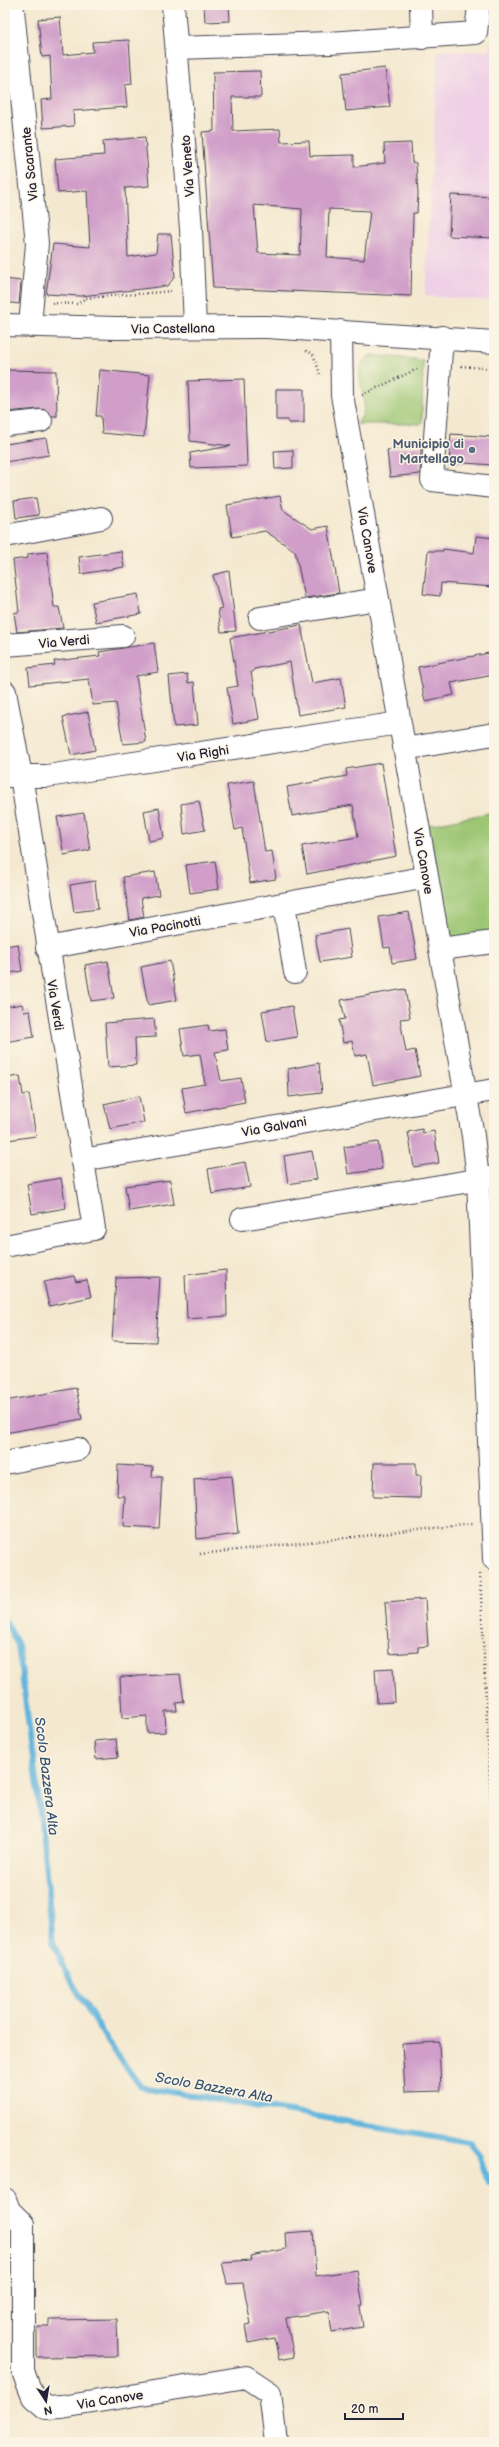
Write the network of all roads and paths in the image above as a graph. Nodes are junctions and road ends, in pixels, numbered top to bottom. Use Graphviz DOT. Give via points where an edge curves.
graph roads {
  1 [pos="173,5"];
  2 [pos="421,5"];
  3 [pos="479,5"];
  4 [pos="5,11"];
  5 [pos="422,38"];
  6 [pos="177,48"];
  7 [pos="180,290"];
  8 [pos="50,302"];
  9 [pos="5,325"];
  10 [pos="30,326"];
  11 [pos="195,327"];
  12 [pos="341,331"];
  13 [pos="442,337"];
  14 [pos="494,342"];
  15 [pos="302,350"];
  16 [pos="455,365"];
  17 [pos="423,366"];
  18 [pos="494,369"];
  19 [pos="322,382"];
  20 [pos="361,395"];
  21 [pos="41,422"];
  22 [pos="5,424"];
  23 [pos="494,487"];
  24 [pos="101,518"];
  25 [pos="5,536"];
  26 [pos="378,599"];
  27 [pos="260,618"];
  28 [pos="123,636"];
  29 [pos="5,646"];
  30 [pos="5,692"];
  31 [pos="400,723"];
  32 [pos="494,734"];
  33 [pos="404,749"];
  34 [pos="13,776"];
  35 [pos="427,877"];
  36 [pos="284,904"];
  37 [pos="494,942"];
  38 [pos="47,948"];
  39 [pos="440,949"];
  40 [pos="295,972"];
  41 [pos="494,1090"];
  42 [pos="466,1093"];
  43 [pos="82,1160"];
  44 [pos="486,1178"];
  45 [pos="242,1220"];
  46 [pos="5,1246"];
  47 [pos="78,1449"];
  48 [pos="5,1463"];
  49 [pos="493,1523"];
  50 [pos="200,1554"];
  51 [pos="494,1559"];
  52 [pos="5,2199"];
  53 [pos="276,2442"];
  1 -- 6 [label="street, Via Veneto"];
  2 -- 5 [label="street"];
  3 -- 5 [label="street" via="476,34"];
  4 -- 10 [label="street, Via Scarante" via="13,10 37,244"];
  5 -- 6 [label="street"];
  6 -- 11 [label="street, Via Veneto" via="192,229"];
  7 -- 8 [label="path" via="86,298 77,304"];
  9 -- 10 [label="street, Via Castellana"];
  10 -- 11 [label="street, Via Castellana"];
  11 -- 12 [label="street, Via Castellana"];
  12 -- 13 [label="street, Via Castellana"];
  12 -- 26 [label="street, Via Canove" via="342,396"];
  13 -- 14 [label="street, Via Castellana"];
  13 -- 23 [label="street" via="432,480"];
  15 -- 19 [label="path" via="313,354"];
  16 -- 18 [label="path"];
  17 -- 20 [label="path"];
  21 -- 22 [label="street"];
  24 -- 25 [label="street"];
  26 -- 27 [label="street"];
  26 -- 31 [label="street, Via Canove"];
  28 -- 29 [label="street, Via Verdi"];
  30 -- 34 [label="street, Via Verdi"];
  31 -- 33 [label="street, Via Canove"];
  31 -- 34 [label="street, Via Righi" via="47,776"];
  32 -- 33 [label="street"];
  33 -- 35 [label="street, Via Canove"];
  34 -- 38 [label="street, Via Verdi"];
  35 -- 36 [label="street, Via Pacinotti"];
  35 -- 39 [label="street, Via Canove"];
  36 -- 38 [label="street, Via Pacinotti"];
  36 -- 40 [label="street"];
  37 -- 39 [label="street"];
  38 -- 43 [label="street, Via Verdi"];
  39 -- 42 [label="street, Via Canove"];
  41 -- 42 [label="street"];
  42 -- 43 [label="street, Via Galvani"];
  42 -- 44 [label="street, Via Canove"];
  43 -- 46 [label="street, Via Verdi" via="94,1229"];
  44 -- 45 [label="street"];
  44 -- 49 [label="street, Via Canove"];
  47 -- 48 [label="street"];
  49 -- 50 [label="path"];
  49 -- 51 [label="street, Via Canove"];
  52 -- 53 [label="street, Via Canove" via="9,2210 23,2224 23,2372 33,2397 46,2408 62,2407 246,2377 270,2393"];
}
